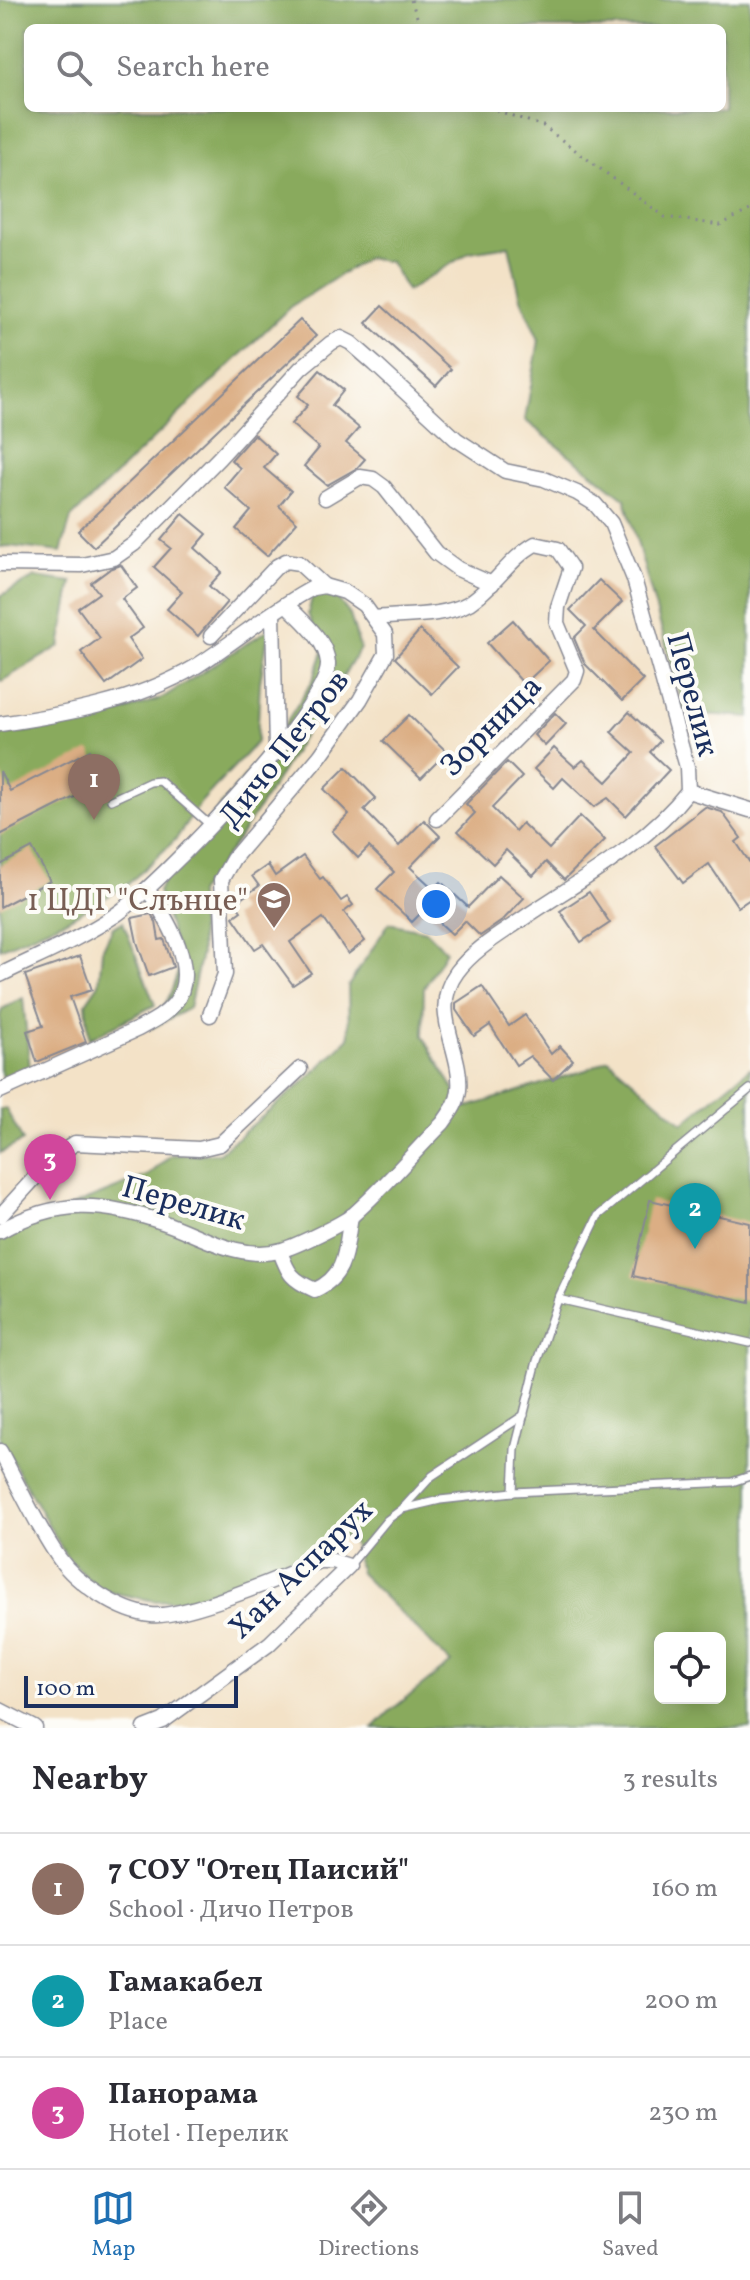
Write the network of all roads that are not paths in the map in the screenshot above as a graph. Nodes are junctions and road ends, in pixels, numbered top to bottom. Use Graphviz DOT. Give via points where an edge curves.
graph roads {
  1 [pos="325,498"];
  2 [pos="0,564"];
  3 [pos="492,584"];
  4 [pos="324,586"];
  5 [pos="287,605"];
  6 [pos="273,614"];
  7 [pos="375,618"];
  8 [pos="211,636"];
  9 [pos="0,724"];
  10 [pos="276,749"];
  11 [pos="688,791"];
  12 [pos="111,800"];
  13 [pos="750,810"];
  14 [pos="437,819"];
  15 [pos="212,827"];
  16 [pos="148,890"];
  17 [pos="0,975"];
  18 [pos="210,1015"];
  19 [pos="300,1069"];
  20 [pos="750,1089"];
  21 [pos="0,1091"];
  22 [pos="0,1216"];
  23 [pos="351,1216"];
  24 [pos="0,1231"];
  25 [pos="280,1251"];
  26 [pos="558,1299"];
  27 [pos="750,1343"];
  28 [pos="524,1415"];
  29 [pos="0,1451"];
  30 [pos="750,1476"];
  31 [pos="513,1492"];
  32 [pos="402,1509"];
  33 [pos="349,1566"];
  34 [pos="0,1710"];
  35 [pos="35,1728"];
  36 [pos="145,1728"];
  1 -- 3 [label="street" via="360,477 373,479 436,553"];
  2 -- 11 [label="street, Перелик" via="82,565 114,558 219,458 301,368 341,338 456,439 505,471 577,493 611,523 634,579 687,767"];
  3 -- 7 [label="street, Зорница" via="444,613"];
  3 -- 14 [label="street, Зорница" via="535,544 558,549 571,568 557,623 577,671 574,680"];
  4 -- 5 [label="street"];
  4 -- 7 [label="street" via="345,592"];
  4 -- 8 [label="street" via="299,563 286,561"];
  5 -- 6 [label="street"];
  5 -- 10 [label="street, Дичо Петров" via="323,644 328,665 322,687"];
  6 -- 9 [label="street" via="194,667 141,694 66,715"];
  6 -- 10 [label="street"];
  7 -- 18 [label="street, Дичо Петров" via="385,634 386,654 378,670 320,756 257,828 221,880 225,974"];
  10 -- 15 [label="street, Дичо Петров"];
  11 -- 13 [label="street"];
  11 -- 23 [label="street, Перелик" via="649,831 485,945 456,973 447,997 446,1026 457,1062 455,1105"];
  12 -- 15 [label="lane" via="160,781"];
  15 -- 16 [label="street, Дичо Петров"];
  16 -- 17 [label="street, Дичо Петров" via="114,916"];
  16 -- 21 [label="street" via="181,956 184,981 173,1006 138,1029"];
  19 -- 22 [label="street" via="220,1144 199,1149 75,1143 50,1161"];
  20 -- 26 [label="lane" via="598,1216"];
  23 -- 25 [label="street, Перелик"];
  23 -- 25 [label="street" via="341,1271 330,1283 315,1290 296,1282"];
  24 -- 25 [label="street, Перелик" via="52,1209 86,1205 165,1223 218,1246"];
  26 -- 27 [label="lane"];
  26 -- 28 [label="lane"];
  28 -- 31 [label="lane" via="515,1449"];
  28 -- 32 [label="lane" via="432,1476"];
  29 -- 33 [label="street" via="60,1560 93,1591 129,1609 152,1615 180,1613 319,1561"];
  30 -- 31 [label="lane, Хан Аспарух" via="732,1482"];
  31 -- 32 [label="lane, Хан Аспарух"];
  32 -- 33 [label="lane, Хан Аспарух"];
  33 -- 36 [label="street, Хан Аспарух" via="269,1644 163,1721"];
  34 -- 35 [label="street"];
}
